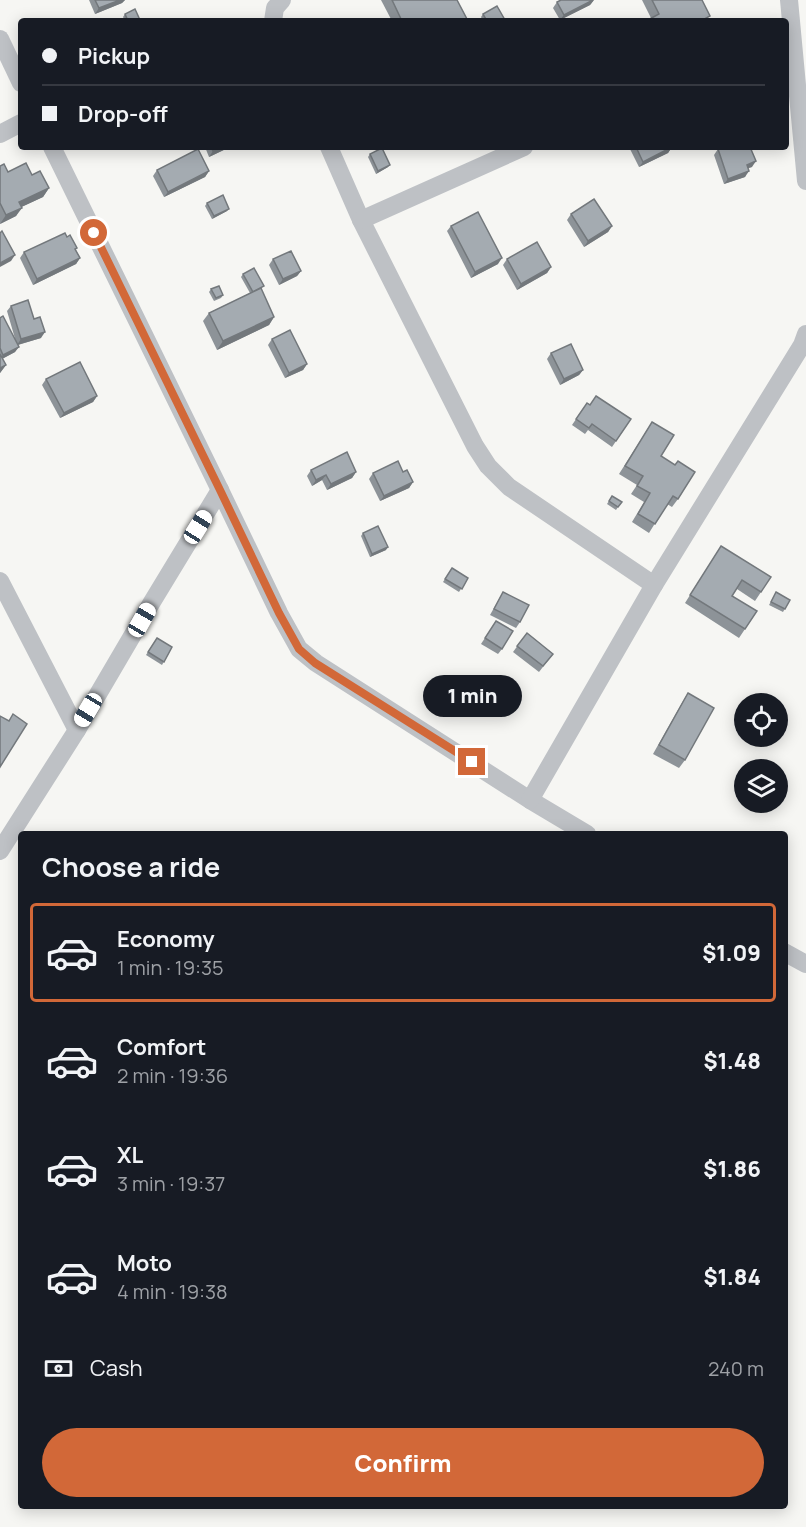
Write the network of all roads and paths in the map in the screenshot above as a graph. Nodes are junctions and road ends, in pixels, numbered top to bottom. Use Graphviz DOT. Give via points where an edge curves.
graph roads {
  1 [pos="282,0"];
  2 [pos="789,0"];
  3 [pos="273,18"];
  4 [pos="789,28"];
  5 [pos="0,39"];
  6 [pos="18,77"];
  7 [pos="18,125"];
  8 [pos="0,134"];
  9 [pos="53,150"];
  10 [pos="330,150"];
  11 [pos="517,150"];
  12 [pos="806,181"];
  13 [pos="361,220"];
  14 [pos="806,334"];
  15 [pos="220,490"];
  16 [pos="0,581"];
  17 [pos="654,585"];
  18 [pos="77,730"];
  19 [pos="530,800"];
  20 [pos="582,831"];
  21 [pos="0,851"];
  22 [pos="788,954"];
  23 [pos="806,964"];
  1 -- 3 [label="street"];
  2 -- 4 [label="street"];
  4 -- 12 [label="street"];
  5 -- 6 [label="street"];
  7 -- 8 [label="street"];
  9 -- 15 [label="street"];
  10 -- 13 [label="street"];
  11 -- 13 [label="street"];
  13 -- 17 [label="street" via="488,466 509,487"];
  14 -- 17 [label="street"];
  15 -- 18 [label="street"];
  15 -- 19 [label="street" via="299,649"];
  16 -- 18 [label="street"];
  17 -- 19 [label="street"];
  18 -- 21 [label="street"];
  19 -- 20 [label="street"];
  22 -- 23 [label="street"];
}
